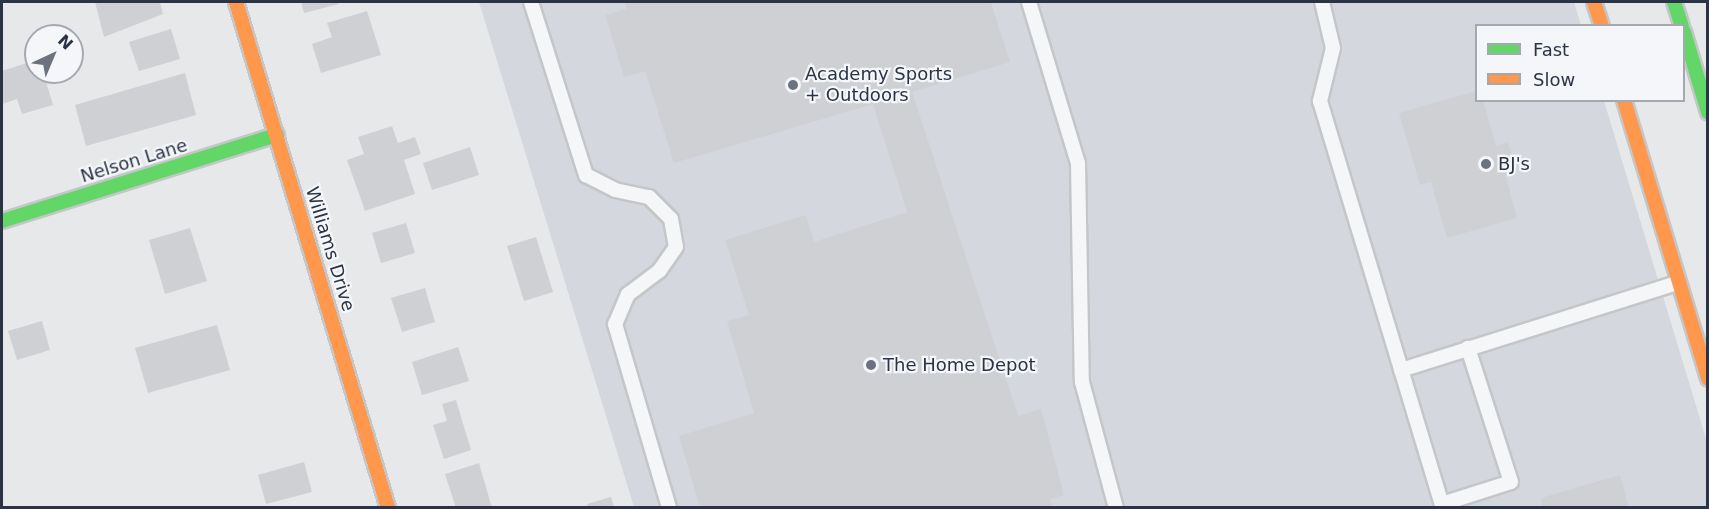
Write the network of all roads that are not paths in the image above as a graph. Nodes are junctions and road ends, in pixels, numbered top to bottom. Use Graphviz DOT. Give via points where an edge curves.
graph roads {
  1 [pos="236,2"];
  2 [pos="531,2"];
  3 [pos="1029,2"];
  4 [pos="1322,2"];
  5 [pos="1594,2"];
  6 [pos="1674,2"];
  7 [pos="1601,24"];
  8 [pos="1681,24"];
  9 [pos="1685,39"];
  10 [pos="1625,102"];
  11 [pos="1707,112"];
  12 [pos="277,135"];
  13 [pos="2,221"];
  14 [pos="1677,283"];
  15 [pos="1468,348"];
  16 [pos="1401,370"];
  17 [pos="1707,379"];
  18 [pos="1442,506"];
  19 [pos="388,507"];
  20 [pos="669,507"];
  21 [pos="1116,507"];
  1 -- 12 [label="main road, Williams Drive"];
  2 -- 20 [label="lane" via="586,175 615,190 649,196 671,219 676,247 659,271 628,294 615,324"];
  3 -- 21 [label="lane" via="1078,164 1082,382"];
  4 -- 16 [label="lane" via="1333,48 1320,100"];
  5 -- 7 [label="main road"];
  6 -- 8 [label="main road"];
  9 -- 11 [label="main road"];
  10 -- 14 [label="main road"];
  12 -- 13 [label="main road, Nelson Lane"];
  12 -- 19 [label="main road, Williams Drive"];
  14 -- 15 [label="lane"];
  14 -- 17 [label="main road"];
  15 -- 16 [label="lane"];
  15 -- 18 [label="lane" via="1511,482"];
  16 -- 18 [label="lane"];
}
